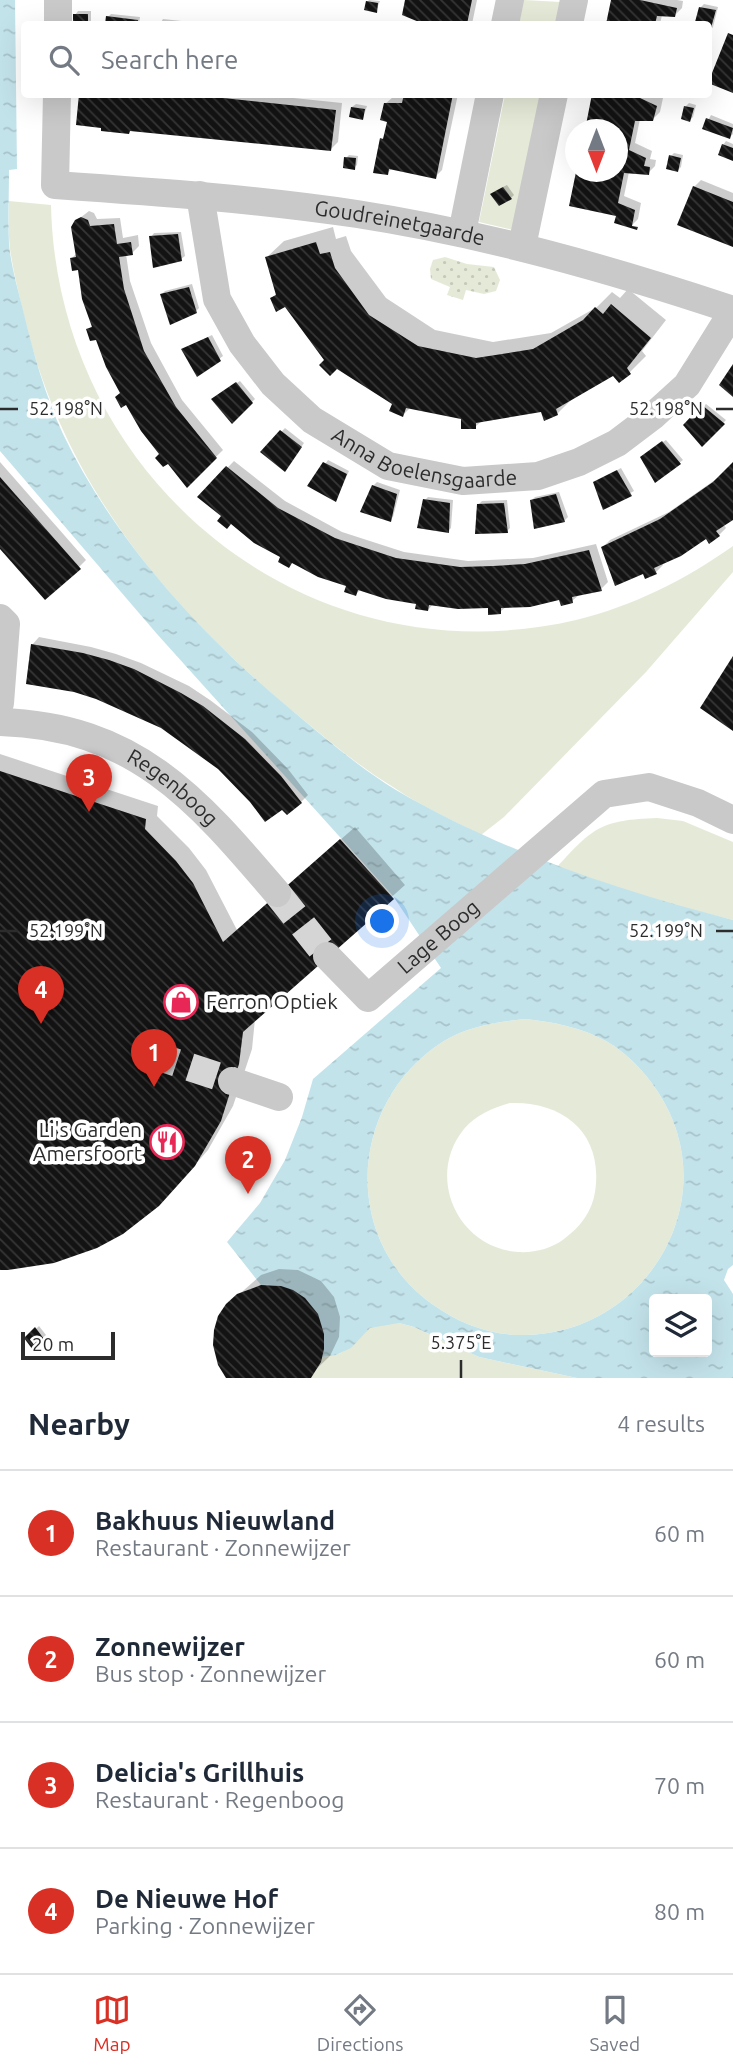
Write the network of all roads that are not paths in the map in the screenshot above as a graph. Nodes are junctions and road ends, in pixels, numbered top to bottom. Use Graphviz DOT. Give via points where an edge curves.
graph roads {
  1 [pos="58,0"];
  2 [pos="510,0"];
  3 [pos="574,0"];
  4 [pos="58,21"];
  5 [pos="506,21"];
  6 [pos="570,21"];
  7 [pos="57,98"];
  8 [pos="489,98"];
  9 [pos="553,98"];
  10 [pos="200,195"];
  11 [pos="461,233"];
  12 [pos="522,246"];
  13 [pos="733,310"];
  14 [pos="0,618"];
  15 [pos="0,703"];
  16 [pos="0,722"];
  17 [pos="733,820"];
  18 [pos="277,893"];
  19 [pos="335,964"];
  20 [pos="232,1081"];
  21 [pos="279,1097"];
  1 -- 4 [label="street"];
  2 -- 5 [label="street"];
  3 -- 6 [label="street"];
  7 -- 10 [label="street, Goudreinetgaarde" via="55,185"];
  8 -- 11 [label="street"];
  9 -- 12 [label="street"];
  10 -- 11 [label="street, Goudreinetgaarde" via="357,214"];
  10 -- 13 [label="street, Anna Boelensgaarde" via="217,299 242,344 312,420 388,466 463,481 538,476 579,462 617,443 687,384"];
  11 -- 12 [label="street, Goudreinetgaarde"];
  12 -- 13 [label="street, Goudreinetgaarde"];
  14 -- 15 [label="street" via="6,624"];
  16 -- 18 [label="street, Regenboog" via="76,734 158,770 221,828"];
  17 -- 19 [label="street, Lage Boog" via="649,787 604,794 368,998"];
  20 -- 21 [label="street"];
}
